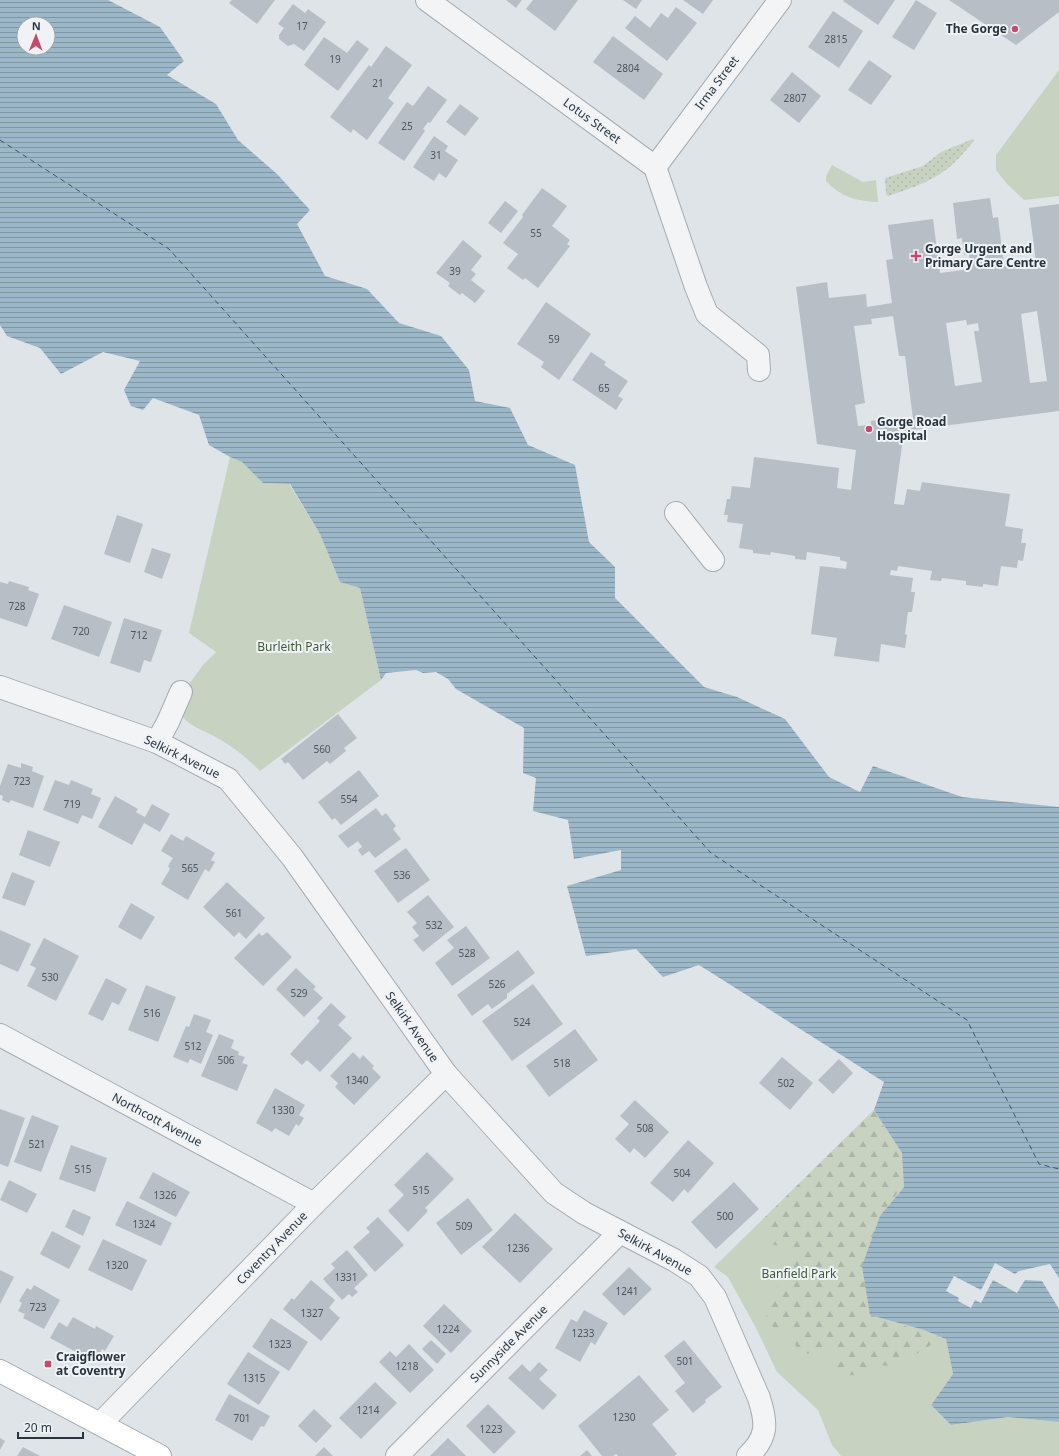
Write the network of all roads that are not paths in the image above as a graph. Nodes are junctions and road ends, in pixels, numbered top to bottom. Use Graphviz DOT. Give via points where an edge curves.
graph roads {
  1 [pos="427,0"];
  2 [pos="780,0"];
  3 [pos="655,167"];
  4 [pos="759,370"];
  5 [pos="676,513"];
  6 [pos="713,560"];
  7 [pos="0,687"];
  8 [pos="181,692"];
  9 [pos="158,742"];
  10 [pos="0,1035"];
  11 [pos="446,1074"];
  12 [pos="314,1204"];
  13 [pos="620,1232"];
  14 [pos="0,1371"];
  15 [pos="100,1424"];
  16 [pos="160,1456"];
  17 [pos="397,1456"];
  18 [pos="748,1456"];
  1 -- 3 [label="street, Lotus Street"];
  2 -- 3 [label="street, Irma Street"];
  3 -- 4 [label="street" via="706,314 758,354"];
  5 -- 6 [label="street"];
  7 -- 9 [label="street, Selkirk Avenue"];
  8 -- 9 [label="street"];
  9 -- 11 [label="street, Selkirk Avenue" via="228,779 292,857"];
  10 -- 12 [label="street, Northcott Avenue"];
  11 -- 12 [label="street, Coventry Avenue"];
  11 -- 13 [label="street, Selkirk Avenue" via="554,1193"];
  12 -- 15 [label="street, Coventry Avenue"];
  13 -- 17 [label="street, Sunnyside Avenue"];
  13 -- 18 [label="street, Selkirk Avenue" via="699,1276 715,1297 765,1415 765,1430 761,1441"];
  14 -- 15 [label="main road"];
  15 -- 16 [label="main road"];
}
